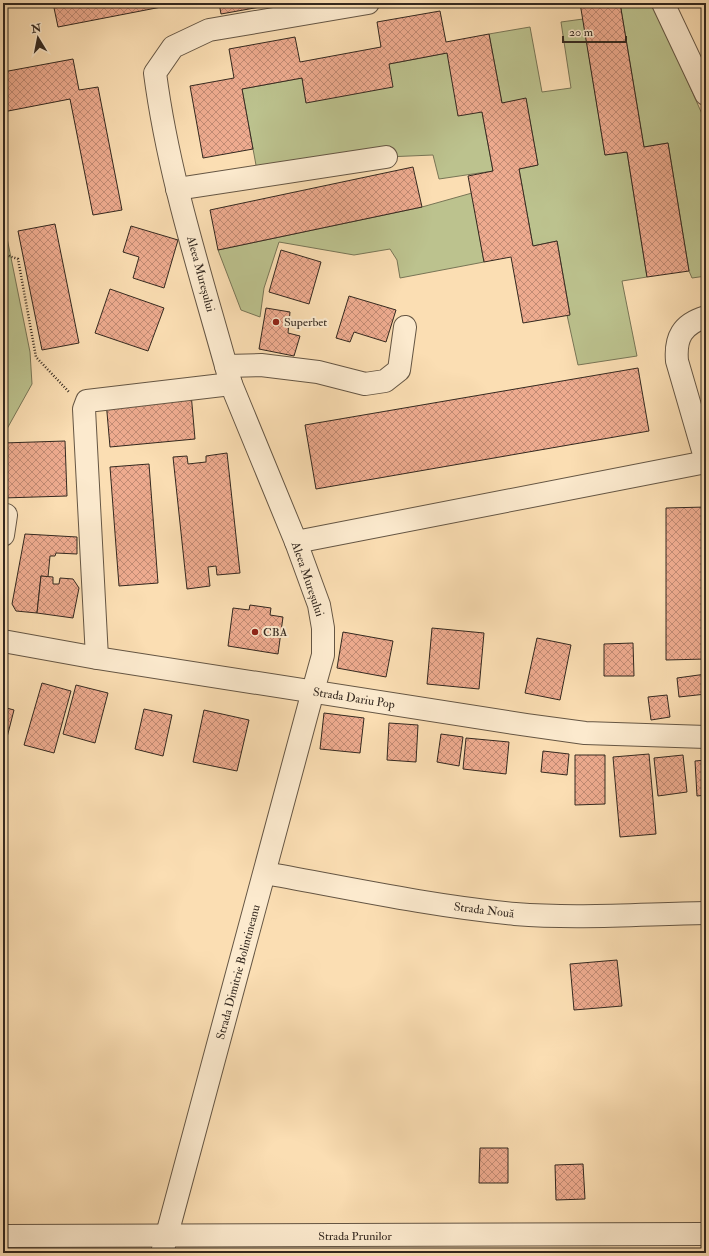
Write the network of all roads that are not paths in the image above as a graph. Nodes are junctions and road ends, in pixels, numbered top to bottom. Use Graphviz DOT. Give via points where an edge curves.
graph roads {
  1 [pos="368,3"];
  2 [pos="663,3"];
  3 [pos="706,93"];
  4 [pos="386,157"];
  5 [pos="177,189"];
  6 [pos="706,317"];
  7 [pos="405,327"];
  8 [pos="228,375"];
  9 [pos="706,461"];
  10 [pos="296,542"];
  11 [pos="3,641"];
  12 [pos="97,658"];
  13 [pos="313,691"];
  14 [pos="706,737"];
  15 [pos="265,873"];
  16 [pos="706,913"];
  17 [pos="706,1234"];
  18 [pos="3,1236"];
  19 [pos="563,1244"];
  20 [pos="164,1245"];
  1 -- 5 [label="street, Aleea Mureșului" via="209,30 173,47 155,73 161,117"];
  2 -- 3 [label="street"];
  4 -- 5 [label="street"];
  5 -- 8 [label="street, Aleea Mureșului"];
  6 -- 9 [label="street" via="689,325 680,334 676,347 677,361"];
  7 -- 8 [label="street" via="399,370 385,381 365,384 318,372 268,366"];
  8 -- 10 [label="street, Aleea Mureșului"];
  8 -- 12 [label="street" via="87,402 84,409"];
  9 -- 10 [label="street"];
  10 -- 13 [label="street, Aleea Mureșului" via="319,605 323,628 323,655"];
  11 -- 12 [label="street, Strada Dariu Pop"];
  12 -- 13 [label="street, Strada Dariu Pop"];
  13 -- 14 [label="street, Strada Dariu Pop" via="586,733"];
  13 -- 15 [label="street, Strada Dimitrie Bolintineanu"];
  15 -- 16 [label="street, Strada Nouă" via="461,908 517,914 565,916"];
  15 -- 20 [label="street, Strada Dimitrie Bolintineanu"];
  17 -- 19 [label="street, Strada Prunilor"];
  18 -- 20 [label="street, Strada Prunilor"];
  19 -- 20 [label="street, Strada Prunilor"];
}
